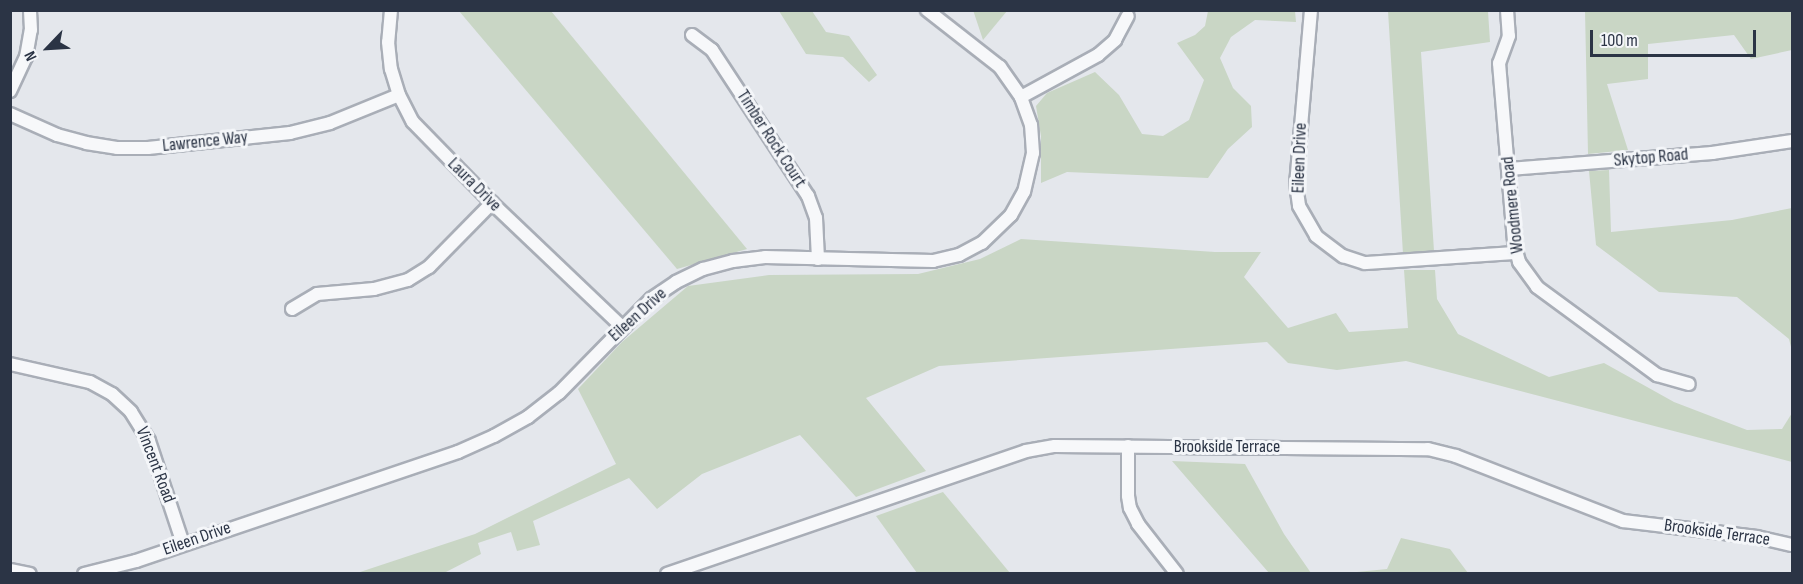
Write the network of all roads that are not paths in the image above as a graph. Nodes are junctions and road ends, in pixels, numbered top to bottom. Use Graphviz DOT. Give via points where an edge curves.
graph roads {
  1 [pos="30,10"];
  2 [pos="391,10"];
  3 [pos="927,10"];
  4 [pos="1311,10"];
  5 [pos="1507,10"];
  6 [pos="1128,16"];
  7 [pos="692,34"];
  8 [pos="10,91"];
  9 [pos="399,95"];
  10 [pos="1021,97"];
  11 [pos="10,114"];
  12 [pos="1792,141"];
  13 [pos="1509,169"];
  14 [pos="492,203"];
  15 [pos="1516,253"];
  16 [pos="818,259"];
  17 [pos="292,309"];
  18 [pos="622,327"];
  19 [pos="10,364"];
  20 [pos="1689,384"];
  21 [pos="1128,446"];
  22 [pos="183,544"];
  23 [pos="1792,545"];
  24 [pos="10,570"];
  25 [pos="30,573"];
  26 [pos="84,573"];
  27 [pos="667,573"];
  28 [pos="1177,573"];
  1 -- 8 [label="street" via="26,57"];
  2 -- 9 [label="street, Laura Drive" via="389,56"];
  3 -- 10 [label="street, Eileen Drive" via="1000,67"];
  4 -- 15 [label="street, Eileen Drive" via="1296,184 1299,206 1316,236 1333,250 1365,263"];
  5 -- 13 [label="street, Woodmere Road" via="1509,36 1499,63"];
  6 -- 10 [label="street" via="1115,40 1098,55"];
  7 -- 16 [label="street, Timber Rock Court" via="712,50 808,196 816,218"];
  9 -- 11 [label="street, Lawrence Way" via="330,123 290,133 148,148 86,143"];
  9 -- 14 [label="street, Laura Drive" via="423,134"];
  10 -- 16 [label="street, Eileen Drive" via="1032,132 1032,166 1018,204 993,235 958,255 933,261"];
  12 -- 13 [label="street, Skytop Road" via="1712,153"];
  13 -- 15 [label="street, Woodmere Road"];
  14 -- 17 [label="street" via="439,258 408,280 374,290 317,294"];
  14 -- 18 [label="street, Laura Drive"];
  15 -- 20 [label="street, Woodmere Road" via="1524,271 1544,293 1657,375"];
  16 -- 18 [label="street, Eileen Drive" via="749,258 703,269 663,290"];
  18 -- 22 [label="street, Eileen Drive" via="560,393 494,436 458,452"];
  19 -- 22 [label="street, Vincent Road" via="90,382 112,394 131,412 149,441"];
  21 -- 23 [label="street, Brookside Terrace" via="1428,449 1456,456 1623,520"];
  21 -- 27 [label="street, Brookside Terrace" via="1055,446 1026,451"];
  21 -- 28 [label="street" via="1130,508"];
  22 -- 26 [label="street, Eileen Drive" via="123,566"];
  24 -- 25 [label="street"];
}
